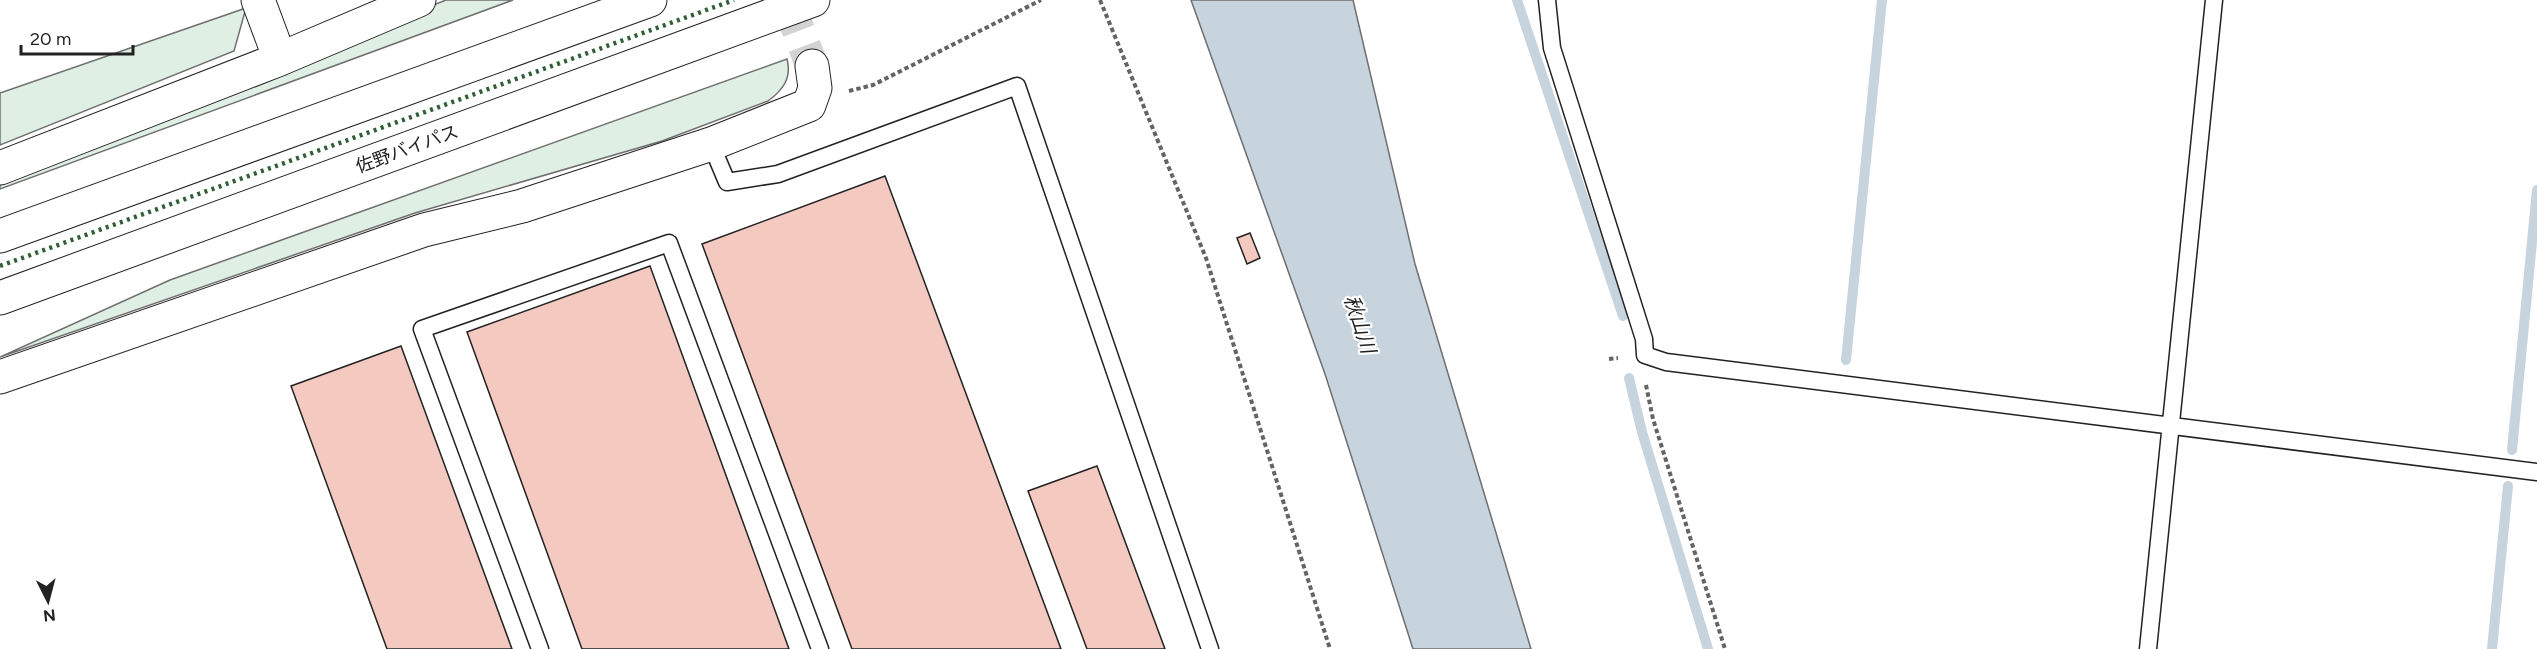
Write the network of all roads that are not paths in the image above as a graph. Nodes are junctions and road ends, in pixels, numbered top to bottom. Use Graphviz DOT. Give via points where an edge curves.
graph roads {
  1 [pos="258,0"];
  2 [pos="419,0"];
  3 [pos="650,0"];
  4 [pos="813,0"];
  5 [pos="1547,0"];
  6 [pos="2214,0"];
  7 [pos="280,59"];
  8 [pos="812,81"];
  9 [pos="711,144"];
  10 [pos="0,168"];
  11 [pos="0,236"];
  12 [pos="0,298"];
  13 [pos="0,377"];
  14 [pos="2170,424"];
  15 [pos="2537,472"];
  16 [pos="540,649"];
  17 [pos="820,649"];
  18 [pos="1210,649"];
  19 [pos="2148,649"];
  1 -- 7 [label="main road"];
  2 -- 7 [label="main road"];
  3 -- 11 [label="main road"];
  4 -- 12 [label="main road, 佐野バイパス"];
  5 -- 14 [label="lane" via="1552,48 1644,339 1645,355 1666,362"];
  6 -- 14 [label="lane"];
  7 -- 10 [label="main road"];
  8 -- 9 [label="main road" via="809,105"];
  9 -- 13 [label="main road" via="522,206 424,230"];
  9 -- 18 [label="lane" via="727,182 778,174 1017,86"];
  14 -- 15 [label="lane"];
  14 -- 19 [label="lane"];
  16 -- 17 [label="lane" via="422,329 669,243"];
}
